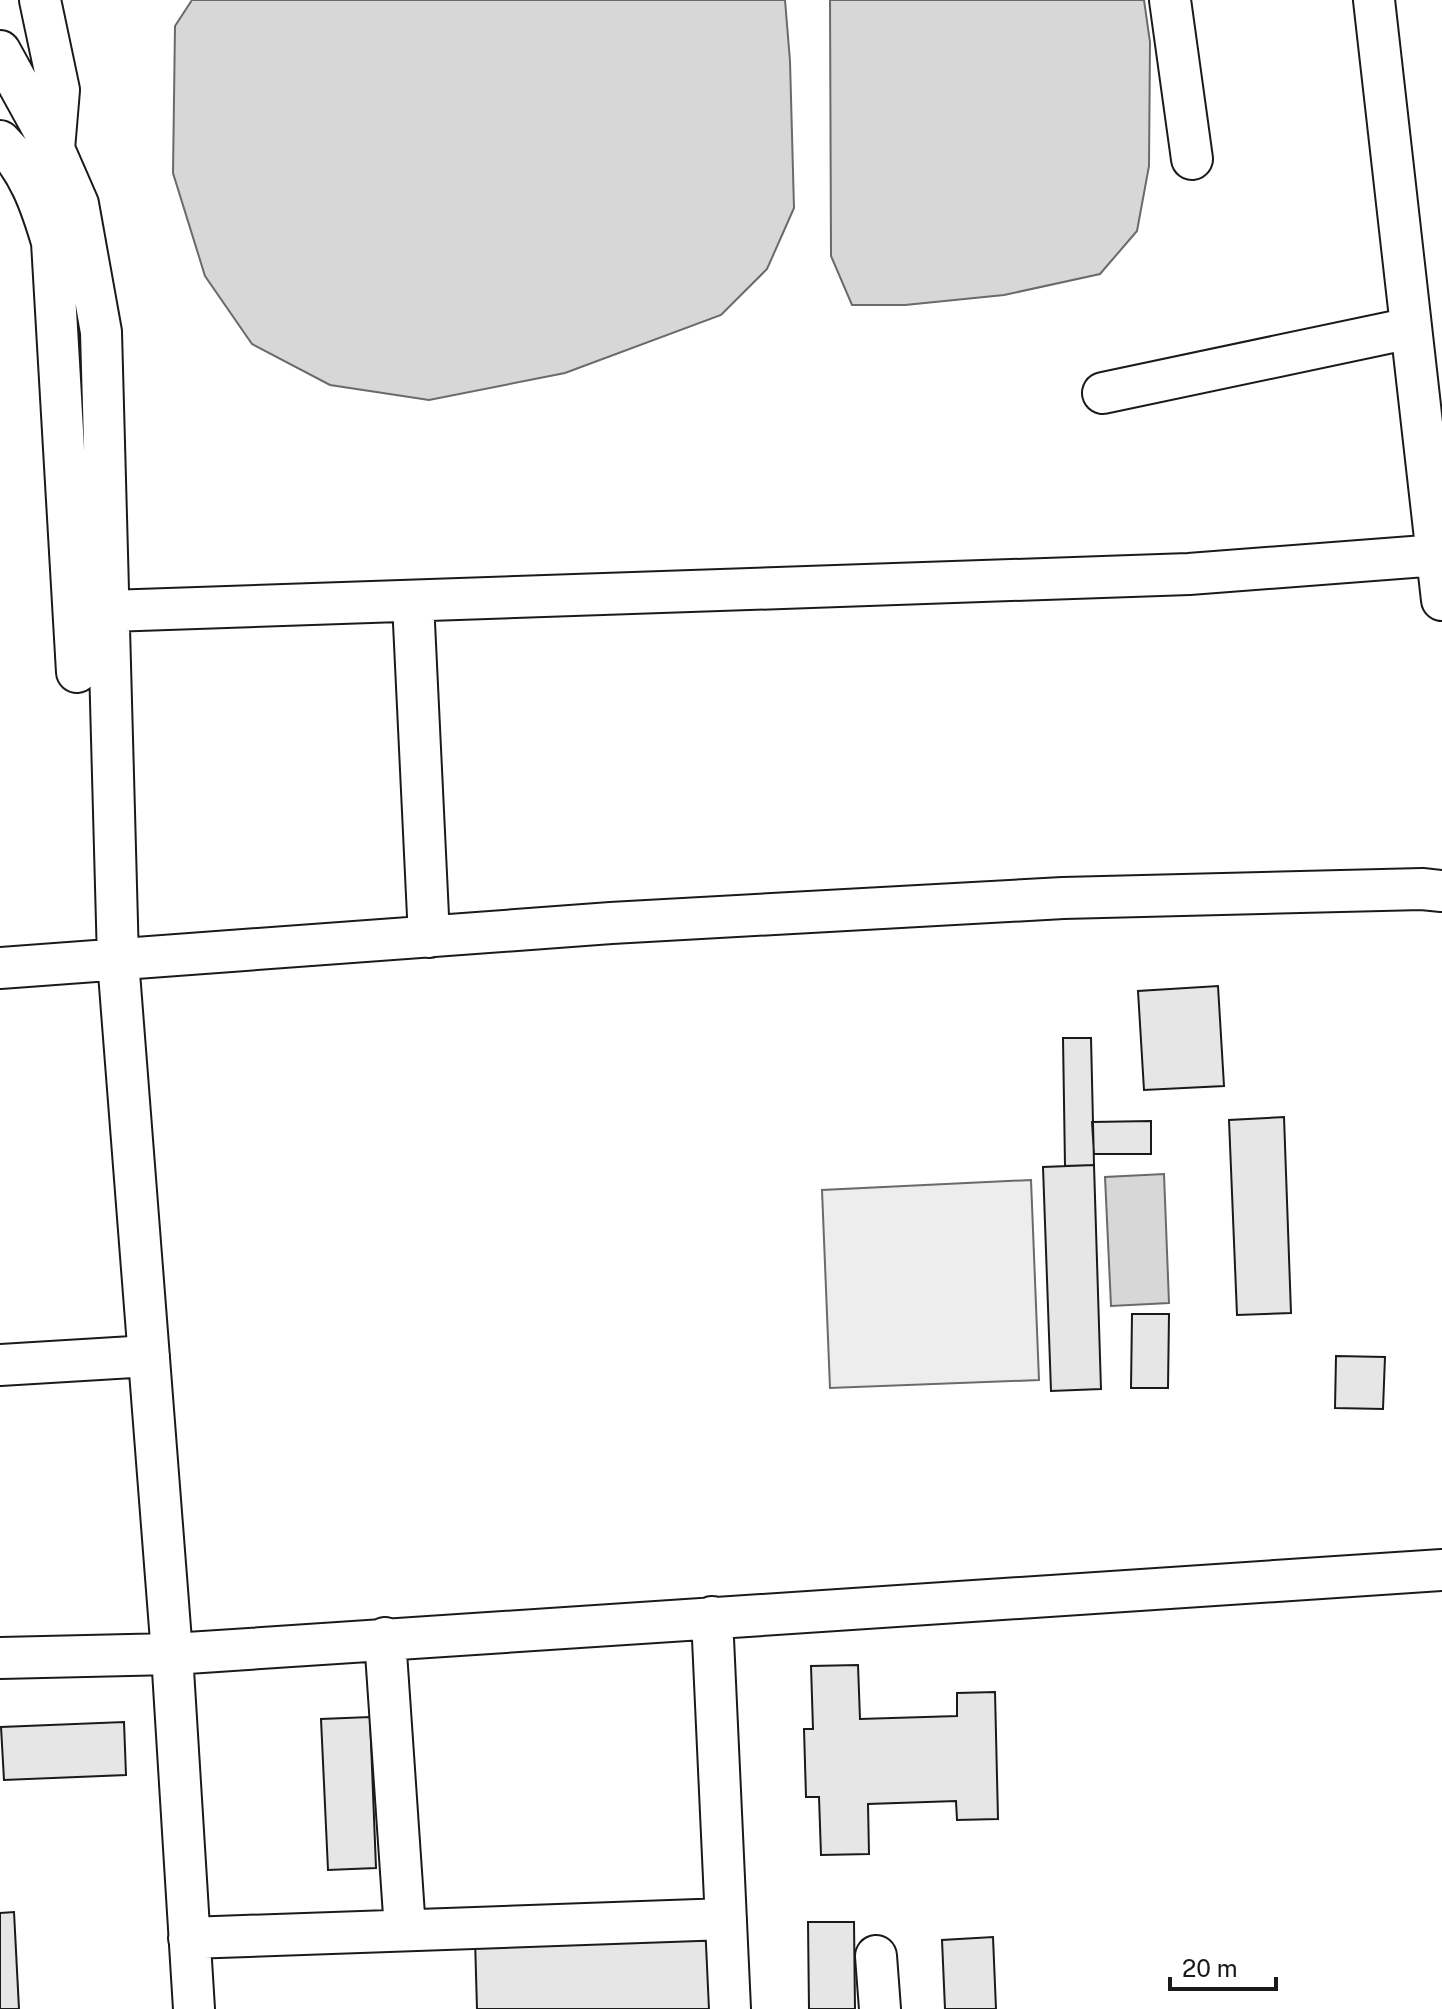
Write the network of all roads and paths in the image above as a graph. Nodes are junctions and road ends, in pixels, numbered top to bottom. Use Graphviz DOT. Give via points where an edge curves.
graph roads {
  1 [pos="40,0"];
  2 [pos="1170,0"];
  3 [pos="1374,0"];
  4 [pos="0,51"];
  5 [pos="0,141"];
  6 [pos="54,149"];
  7 [pos="1192,159"];
  8 [pos="1411,328"];
  9 [pos="1103,393"];
  10 [pos="1438,555"];
  11 [pos="1442,600"];
  12 [pos="413,602"];
  13 [pos="109,611"];
  14 [pos="77,672"];
  15 [pos="1442,891"];
  16 [pos="429,937"];
  17 [pos="118,960"];
  18 [pos="0,968"];
  19 [pos="149,1356"];
  20 [pos="0,1365"];
  21 [pos="1442,1570"];
  22 [pos="712,1617"];
  23 [pos="385,1638"];
  24 [pos="172,1654"];
  25 [pos="0,1658"];
  26 [pos="726,1919"];
  27 [pos="405,1930"];
  28 [pos="189,1938"];
  29 [pos="876,1956"];
  30 [pos="194,2009"];
  31 [pos="730,2009"];
  32 [pos="880,2009"];
  1 -- 6 [label="street" via="59,90"];
  2 -- 7 [label="street"];
  3 -- 8 [label="street"];
  4 -- 6 [label="street"];
  5 -- 14 [label="street" via="15,156 41,203 52,242"];
  6 -- 13 [label="street" via="78,204 101,332"];
  8 -- 9 [label="street"];
  8 -- 10 [label="street"];
  10 -- 11 [label="street"];
  10 -- 12 [label="street" via="1189,574"];
  12 -- 13 [label="street"];
  12 -- 16 [label="street"];
  13 -- 17 [label="street"];
  15 -- 16 [label="street" via="1063,898"];
  16 -- 17 [label="street"];
  17 -- 18 [label="street"];
  17 -- 19 [label="street"];
  19 -- 20 [label="street"];
  19 -- 24 [label="street"];
  21 -- 22 [label="street"];
  22 -- 23 [label="street"];
  22 -- 26 [label="street"];
  23 -- 24 [label="street"];
  23 -- 27 [label="street"];
  24 -- 25 [label="street"];
  24 -- 28 [label="street"];
  26 -- 27 [label="street"];
  26 -- 31 [label="street"];
  27 -- 28 [label="street"];
  28 -- 30 [label="street"];
  29 -- 32 [label="street"];
}
